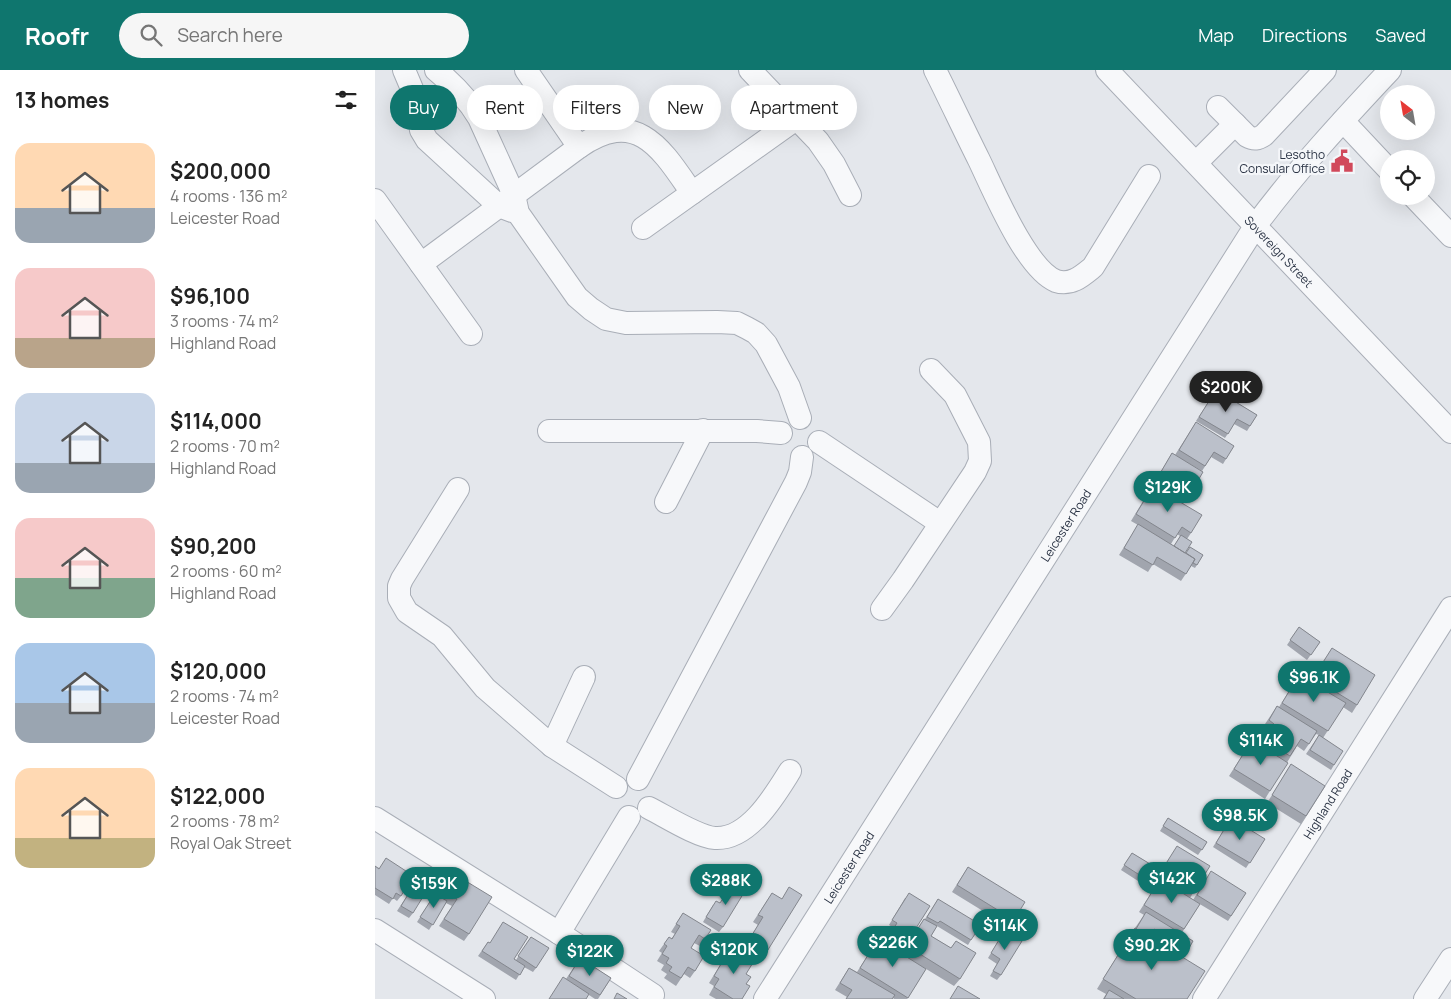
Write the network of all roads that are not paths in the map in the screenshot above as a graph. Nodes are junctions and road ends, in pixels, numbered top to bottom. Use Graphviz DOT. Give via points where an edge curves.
graph roads {
  1 [pos="404,70"];
  2 [pos="526,70"];
  3 [pos="750,70"];
  4 [pos="935,70"];
  5 [pos="1107,70"];
  6 [pos="1325,70"];
  7 [pos="1390,70"];
  8 [pos="440,74"];
  9 [pos="410,85"];
  10 [pos="428,85"];
  11 [pos="764,85"];
  12 [pos="1218,107"];
  13 [pos="1343,120"];
  14 [pos="1235,124"];
  15 [pos="421,130"];
  16 [pos="780,130"];
  17 [pos="806,130"];
  18 [pos="579,147"];
  19 [pos="1380,160"];
  20 [pos="1196,163"];
  21 [pos="1149,176"];
  22 [pos="693,192"];
  23 [pos="850,195"];
  24 [pos="375,200"];
  25 [pos="510,205"];
  26 [pos="1422,205"];
  27 [pos="1256,225"];
  28 [pos="643,228"];
  29 [pos="1451,236"];
  30 [pos="421,264"];
  31 [pos="471,334"];
  32 [pos="931,370"];
  33 [pos="800,418"];
  34 [pos="1447,422"];
  35 [pos="703,430"];
  36 [pos="549,431"];
  37 [pos="781,433"];
  38 [pos="819,442"];
  39 [pos="802,458"];
  40 [pos="458,489"];
  41 [pos="666,502"];
  42 [pos="940,523"];
  43 [pos="1451,608"];
  44 [pos="882,609"];
  45 [pos="584,678"];
  46 [pos="553,746"];
  47 [pos="790,771"];
  48 [pos="638,778"];
  49 [pos="615,787"];
  50 [pos="639,812"];
  51 [pos="375,818"];
  52 [pos="375,930"];
  53 [pos="559,933"];
  54 [pos="1451,959"];
  55 [pos="653,995"];
  56 [pos="484,999"];
  57 [pos="765,999"];
  58 [pos="1204,999"];
  59 [pos="1425,999"];
  1 -- 9 [label="street"];
  2 -- 18 [label="street"];
  3 -- 11 [label="street"];
  4 -- 21 [label="street" via="1011,227 1042,271 1055,280 1067,283 1082,277 1093,267"];
  5 -- 20 [label="street, Sovereign Street"];
  6 -- 14 [label="street" via="1264,135 1251,139"];
  7 -- 13 [label="street, Leicester Road"];
  8 -- 10 [label="street"];
  8 -- 25 [label="street" via="463,95 479,118"];
  12 -- 14 [label="street"];
  13 -- 19 [label="street"];
  13 -- 27 [label="street, Leicester Road"];
  14 -- 20 [label="street"];
  15 -- 25 [label="street" via="427,140"];
  16 -- 22 [label="street"];
  17 -- 23 [label="street" via="827,152"];
  18 -- 22 [label="street" via="602,134 619,130 633,132 655,144"];
  18 -- 25 [label="street"];
  20 -- 27 [label="street, Sovereign Street"];
  22 -- 28 [label="street"];
  24 -- 30 [label="street"];
  25 -- 30 [label="street"];
  25 -- 33 [label="street" via="577,296 606,319 626,323 737,323 756,333 766,344 789,387"];
  26 -- 29 [label="street"];
  27 -- 34 [label="street, Sovereign Street"];
  27 -- 57 [label="street, Leicester Road"];
  30 -- 31 [label="street"];
  32 -- 42 [label="street" via="955,394 979,442 980,451 975,472"];
  33 -- 37 [label="street" via="791,420"];
  33 -- 38 [label="street" via="815,426"];
  35 -- 36 [label="street"];
  35 -- 37 [label="street"];
  35 -- 41 [label="street"];
  37 -- 39 [label="street" via="785,451"];
  38 -- 39 [label="street" via="816,450"];
  38 -- 42 [label="street"];
  39 -- 48 [label="street" via="796,482"];
  40 -- 46 [label="street" via="402,579 399,598 407,612 443,636 485,688"];
  42 -- 44 [label="street"];
  43 -- 58 [label="street, Highland Road"];
  45 -- 46 [label="street"];
  46 -- 49 [label="street"];
  47 -- 50 [label="street" via="773,798 748,826 726,837 714,838"];
  48 -- 49 [label="street" via="625,779"];
  48 -- 50 [label="street" via="651,790 651,800"];
  49 -- 50 [label="street" via="613,802 616,809 621,814"];
  50 -- 53 [label="street"];
  51 -- 53 [label="street"];
  52 -- 56 [label="street"];
  53 -- 55 [label="street"];
  54 -- 59 [label="street"];
}
